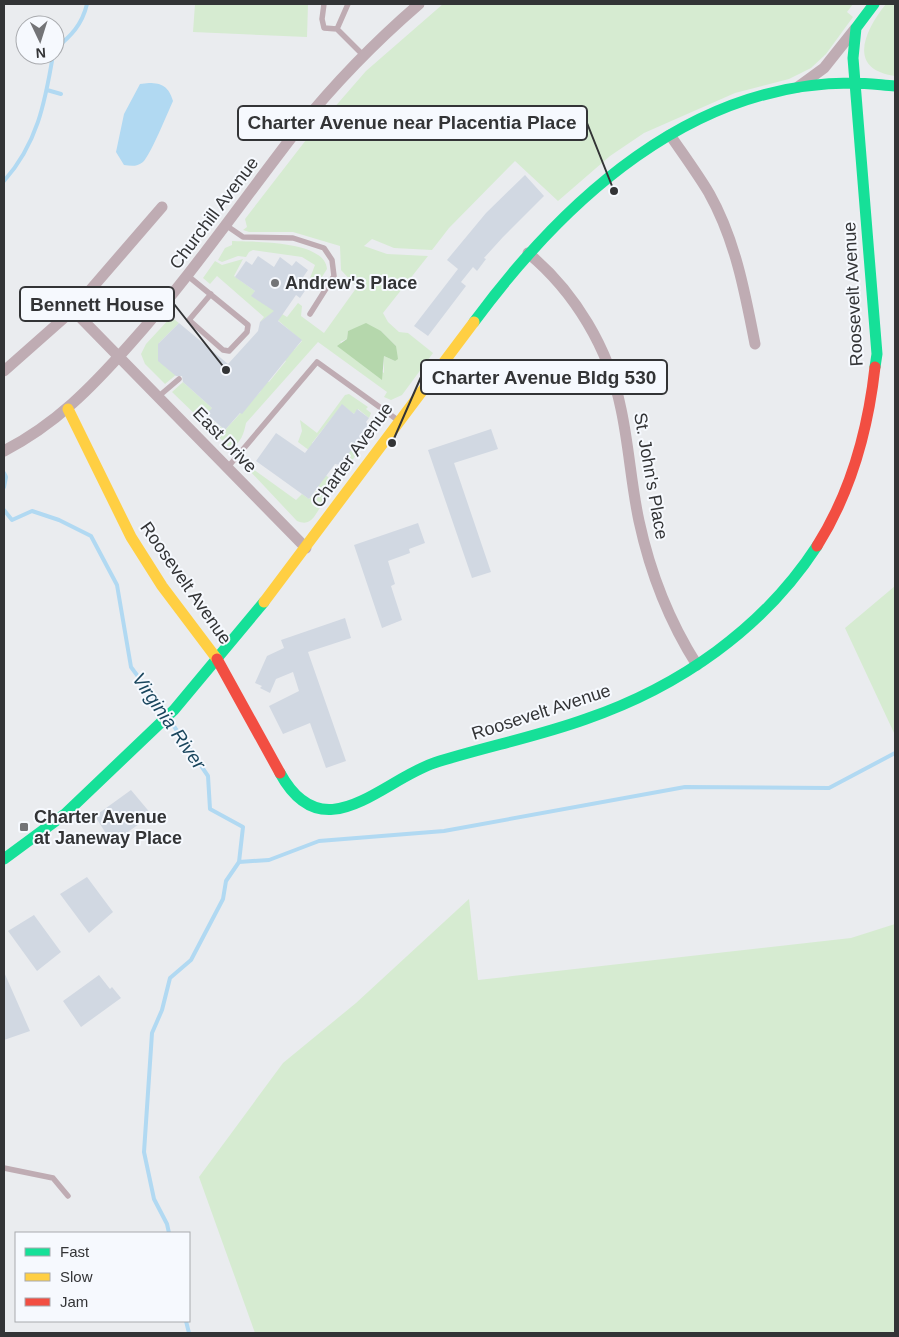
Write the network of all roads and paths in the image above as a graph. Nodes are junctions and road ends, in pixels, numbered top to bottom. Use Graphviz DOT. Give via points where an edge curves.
graph roads {
  1 [pos="324,4"];
  2 [pos="348,4"];
  3 [pos="419,4"];
  4 [pos="874,4"];
  5 [pos="856,28"];
  6 [pos="336,29"];
  7 [pos="363,55"];
  8 [pos="854,83"];
  9 [pos="895,86"];
  10 [pos="795,89"];
  11 [pos="670,135"];
  12 [pos="162,207"];
  13 [pos="226,226"];
  14 [pos="528,253"];
  15 [pos="188,276"];
  16 [pos="211,294"];
  17 [pos="73,310"];
  18 [pos="310,314"];
  19 [pos="755,344"];
  20 [pos="120,356"];
  21 [pos="4,371"];
  22 [pos="179,379"];
  23 [pos="159,396"];
  24 [pos="68,409"];
  25 [pos="399,422"];
  26 [pos="4,451"];
  27 [pos="228,467"];
  28 [pos="306,548"];
  29 [pos="216,657"];
  30 [pos="696,664"];
  31 [pos="4,859"];
  32 [pos="4,1168"];
  33 [pos="68,1196"];
  1 -- 6 [label="lane" via="324,28"];
  2 -- 6 [label="lane"];
  3 -- 7 [label="street, Churchill Avenue"];
  4 -- 5 [label="street"];
  5 -- 8 [label="street, Roosevelt Avenue"];
  5 -- 10 [label="street" via="824,68"];
  6 -- 7 [label="lane"];
  7 -- 13 [label="street, Churchill Avenue" via="298,129"];
  8 -- 9 [label="street, Charter Avenue"];
  8 -- 10 [label="street, Charter Avenue"];
  8 -- 30 [label="street, Roosevelt Avenue" via="874,288 877,354 866,427 835,518 812,557 770,606 727,646"];
  10 -- 11 [label="street, Charter Avenue" via="730,106"];
  11 -- 14 [label="street, Charter Avenue" via="649,146 603,180"];
  11 -- 19 [label="street" via="708,192 733,247"];
  12 -- 17 [label="street"];
  13 -- 15 [label="street, Churchill Avenue"];
  13 -- 18 [label="lane" via="243,237 293,238 324,248 332,260 334,276"];
  14 -- 25 [label="street, Charter Avenue" via="498,288"];
  14 -- 30 [label="street, St. John's Place" via="549,270 576,303 611,371 621,407 639,520 648,554 662,597"];
  15 -- 16 [label="lane"];
  15 -- 20 [label="street, Churchill Avenue"];
  16 -- 16 [label="lane" via="248,325 247,332 229,351 223,350 189,320"];
  17 -- 20 [label="street, East Drive"];
  17 -- 21 [label="street"];
  20 -- 23 [label="street, East Drive"];
  20 -- 24 [label="street, Churchill Avenue"];
  22 -- 23 [label="lane"];
  23 -- 27 [label="street, East Drive"];
  24 -- 26 [label="street, Churchill Avenue"];
  24 -- 29 [label="street, Roosevelt Avenue" via="131,537 162,586"];
  25 -- 27 [label="lane" via="317,362"];
  25 -- 28 [label="street, Charter Avenue"];
  27 -- 28 [label="street, East Drive"];
  28 -- 29 [label="street, Charter Avenue"];
  29 -- 30 [label="street, Roosevelt Avenue" via="286,785 309,805 338,810 365,802 429,765 571,725 634,701"];
  29 -- 31 [label="street, Charter Avenue" via="162,723 65,814"];
  32 -- 33 [label="lane" via="53,1178"];
}
